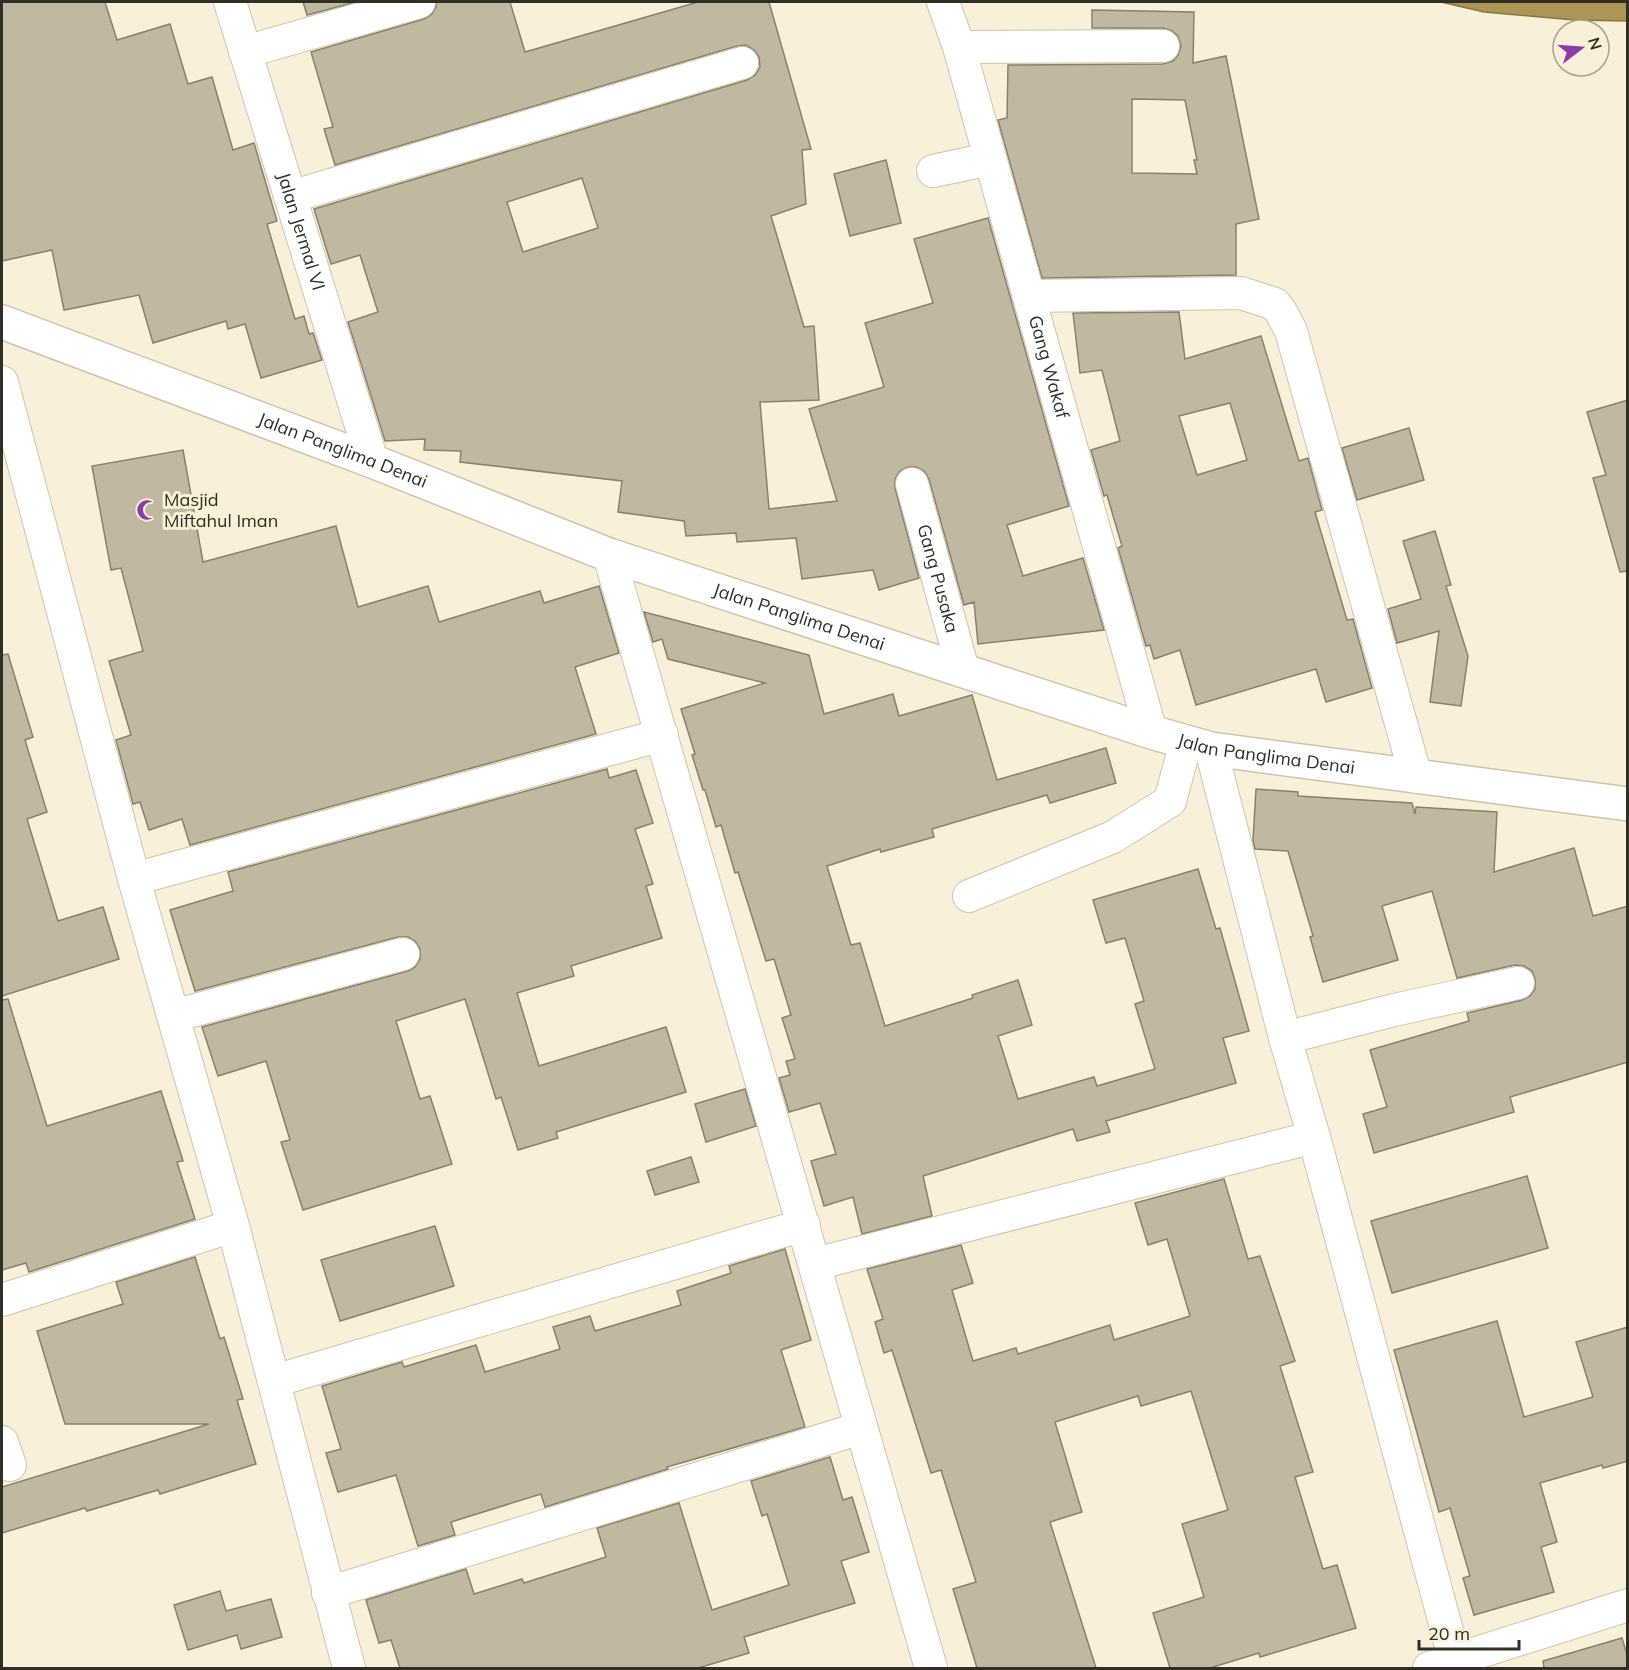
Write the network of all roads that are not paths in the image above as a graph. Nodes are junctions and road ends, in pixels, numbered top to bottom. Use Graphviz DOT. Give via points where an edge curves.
graph roads {
  1 [pos="230,2"];
  2 [pos="419,2"];
  3 [pos="943,2"];
  4 [pos="1163,46"];
  5 [pos="959,47"];
  6 [pos="245,52"];
  7 [pos="742,63"];
  8 [pos="990,159"];
  9 [pos="933,171"];
  10 [pos="290,197"];
  11 [pos="1029,296"];
  12 [pos="2,322"];
  13 [pos="2,382"];
  14 [pos="372,461"];
  15 [pos="912,484"];
  16 [pos="609,555"];
  17 [pos="963,670"];
  18 [pos="1151,732"];
  19 [pos="662,735"];
  20 [pos="1199,745"];
  21 [pos="1416,777"];
  22 [pos="1628,804"];
  23 [pos="134,879"];
  24 [pos="969,896"];
  25 [pos="403,954"];
  26 [pos="1518,983"];
  27 [pos="173,1016"];
  28 [pos="1285,1038"];
  29 [pos="1314,1137"];
  30 [pos="804,1225"];
  31 [pos="233,1226"];
  32 [pos="815,1264"];
  33 [pos="2,1300"];
  34 [pos="274,1381"];
  35 [pos="861,1428"];
  36 [pos="328,1593"];
  37 [pos="1628,1605"];
  38 [pos="1447,1666"];
  39 [pos="349,1668"];
  40 [pos="931,1668"];
  1 -- 6 [label="street, Jalan Jermal VI"];
  2 -- 6 [label="street"];
  3 -- 5 [label="street, Gang Wakaf"];
  4 -- 5 [label="street"];
  5 -- 8 [label="street, Gang Wakaf"];
  6 -- 10 [label="street, Jalan Jermal VI"];
  7 -- 10 [label="street"];
  8 -- 9 [label="street"];
  8 -- 11 [label="street, Gang Wakaf"];
  10 -- 14 [label="street, Jalan Jermal VI"];
  11 -- 18 [label="street, Gang Wakaf"];
  11 -- 21 [label="street" via="1241,293 1275,304 1291,331"];
  12 -- 14 [label="main road, Jalan Panglima Denai"];
  13 -- 23 [label="street"];
  14 -- 16 [label="main road, Jalan Panglima Denai"];
  15 -- 17 [label="street, Gang Pusaka"];
  16 -- 17 [label="main road, Jalan Panglima Denai"];
  16 -- 19 [label="street"];
  17 -- 18 [label="main road, Jalan Panglima Denai"];
  18 -- 20 [label="main road, Jalan Panglima Denai"];
  19 -- 23 [label="street"];
  19 -- 30 [label="street"];
  20 -- 21 [label="main road, Jalan Panglima Denai"];
  20 -- 24 [label="street" via="1170,801 1113,837"];
  20 -- 28 [label="street"];
  21 -- 22 [label="main road, Jalan Panglima Denai"];
  23 -- 27 [label="street"];
  25 -- 27 [label="street"];
  26 -- 28 [label="street"];
  27 -- 31 [label="street"];
  28 -- 29 [label="street"];
  29 -- 32 [label="street"];
  29 -- 38 [label="street"];
  30 -- 32 [label="street"];
  30 -- 34 [label="street"];
  31 -- 33 [label="street"];
  31 -- 34 [label="street"];
  32 -- 35 [label="street"];
  34 -- 36 [label="street"];
  35 -- 36 [label="street"];
  35 -- 40 [label="street"];
  36 -- 39 [label="street"];
  37 -- 38 [label="street"];
}
